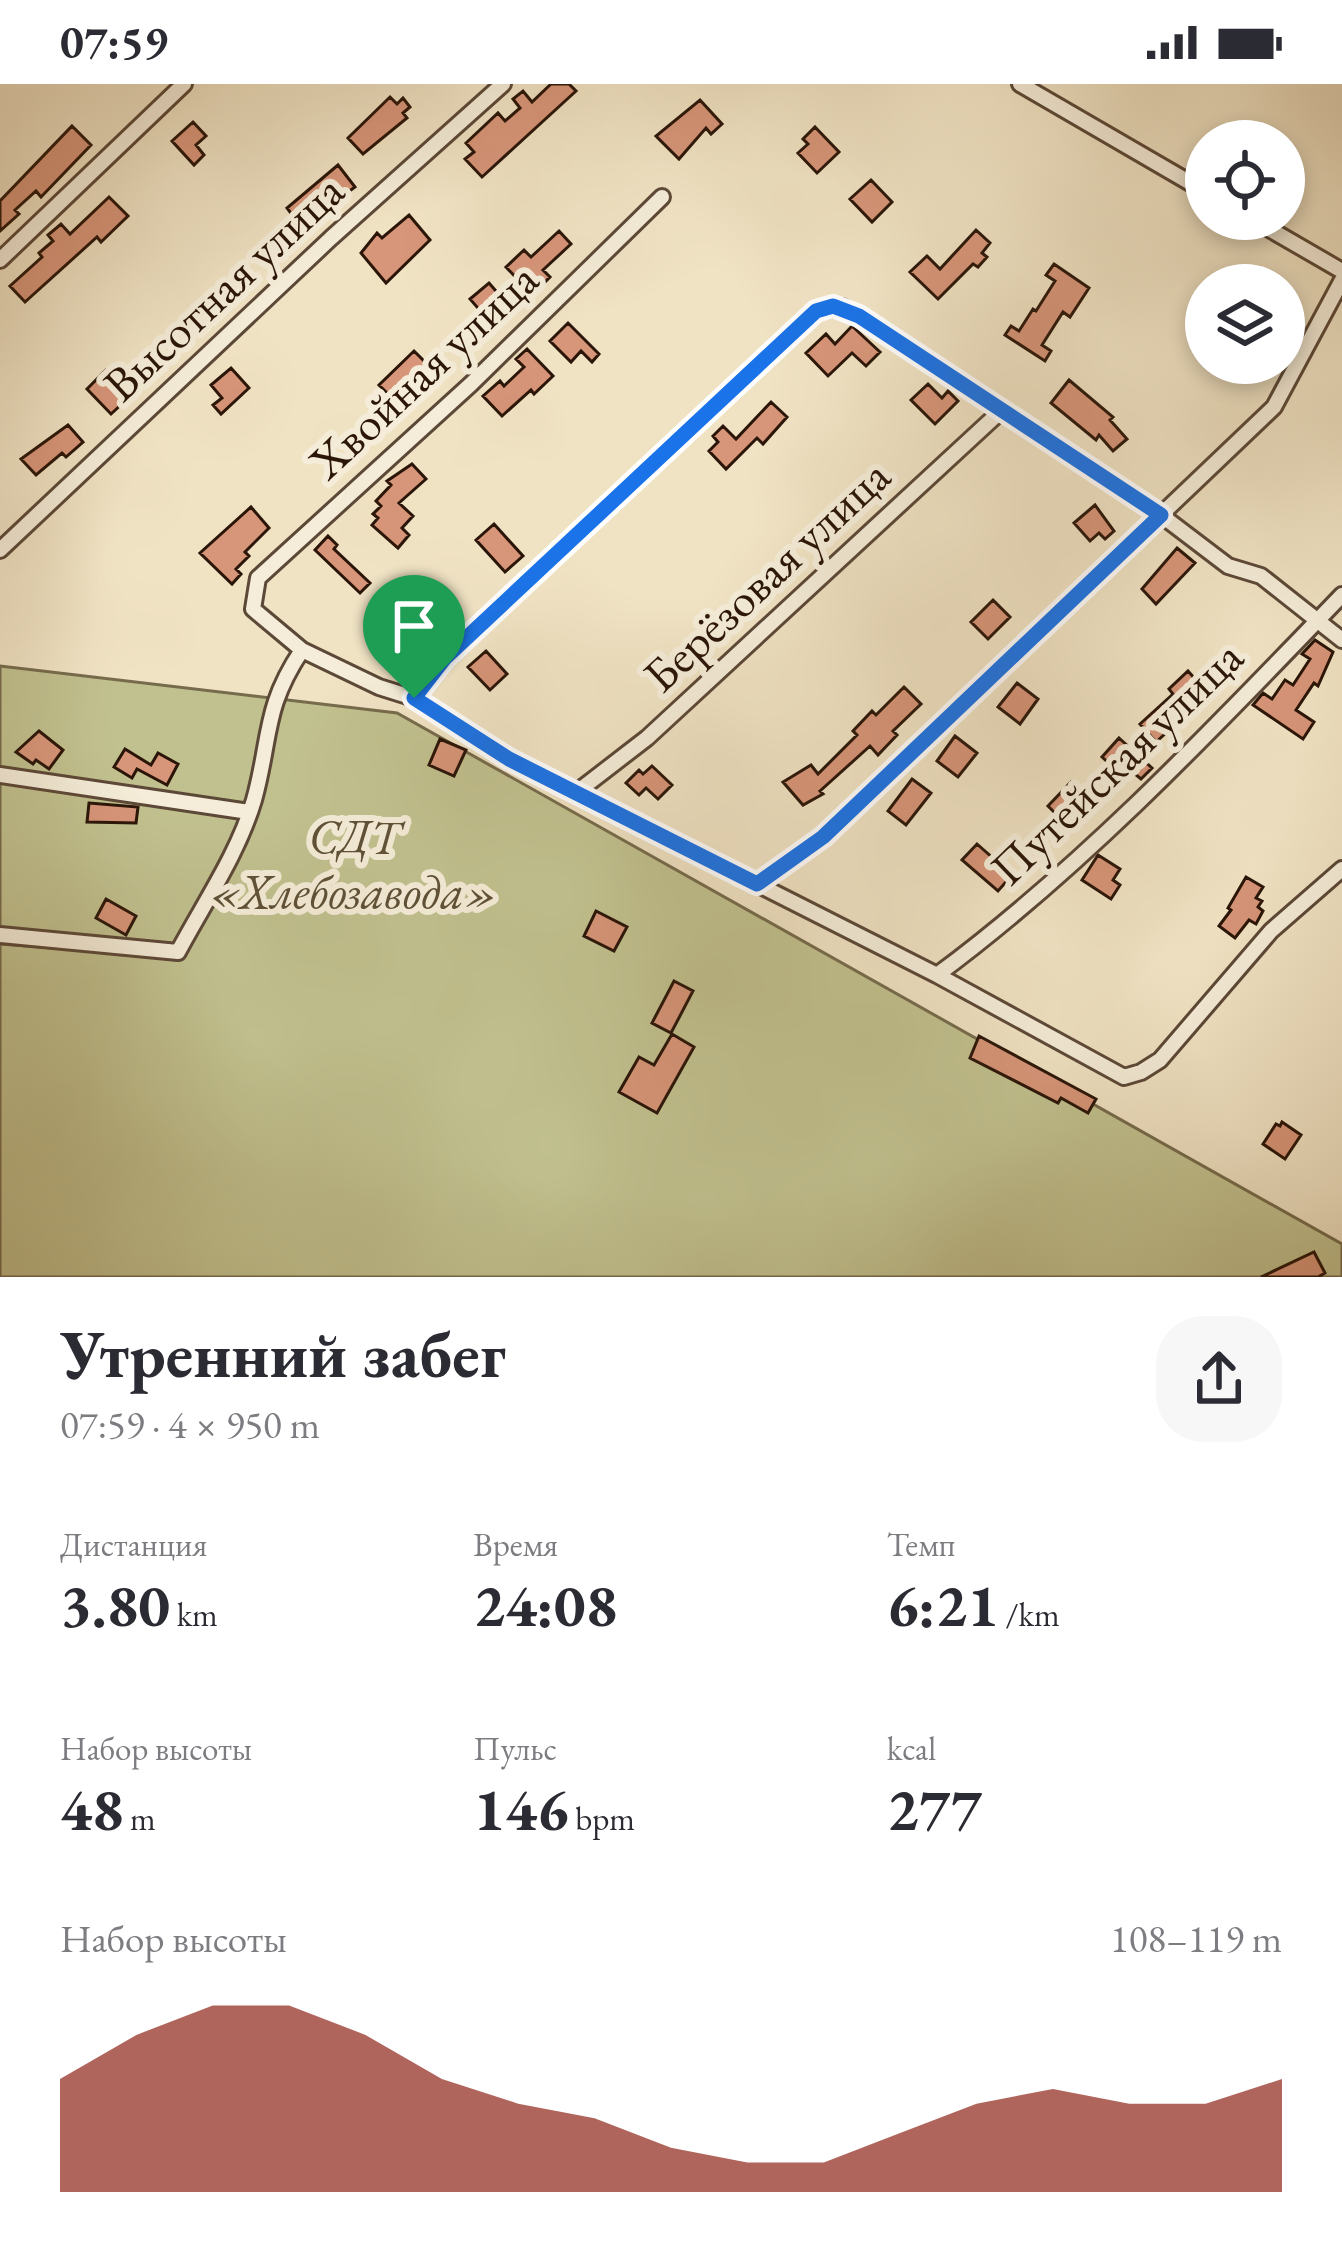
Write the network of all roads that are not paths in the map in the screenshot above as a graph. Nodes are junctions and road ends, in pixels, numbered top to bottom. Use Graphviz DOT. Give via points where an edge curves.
graph roads {
  1 [pos="184,84"];
  2 [pos="503,84"];
  3 [pos="1020,84"];
  4 [pos="1185,180"];
  5 [pos="662,196"];
  6 [pos="1285,240"];
  7 [pos="0,260"];
  8 [pos="1342,276"];
  9 [pos="1002,410"];
  10 [pos="1161,515"];
  11 [pos="0,550"];
  12 [pos="1342,596"];
  13 [pos="1317,621"];
  14 [pos="1342,640"];
  15 [pos="302,650"];
  16 [pos="414,698"];
  17 [pos="0,776"];
  18 [pos="577,792"];
  19 [pos="249,812"];
  20 [pos="1342,869"];
  21 [pos="757,884"];
  22 [pos="0,935"];
  23 [pos="937,975"];
  1 -- 7 [label="street"];
  2 -- 11 [label="street, Высотная улица"];
  3 -- 4 [label="street"];
  5 -- 15 [label="street, Хвойная улица" via="258,578 253,609"];
  6 -- 8 [label="street"];
  8 -- 10 [label="street" via="1274,407"];
  9 -- 10 [label="street"];
  9 -- 16 [label="street" via="859,316 833,306 816,311 445,658"];
  9 -- 18 [label="street, Берёзовая улица"];
  10 -- 13 [label="street"];
  10 -- 21 [label="street" via="823,837"];
  12 -- 13 [label="street, Путейская улица"];
  13 -- 14 [label="street"];
  13 -- 23 [label="street, Путейская улица" via="1082,855"];
  15 -- 16 [label="street"];
  15 -- 19 [label="street" via="272,703"];
  16 -- 18 [label="street"];
  17 -- 19 [label="street"];
  18 -- 21 [label="street"];
  19 -- 22 [label="street" via="178,952"];
  20 -- 23 [label="street" via="1271,931 1160,1060 1124,1077"];
  21 -- 23 [label="street"];
}
